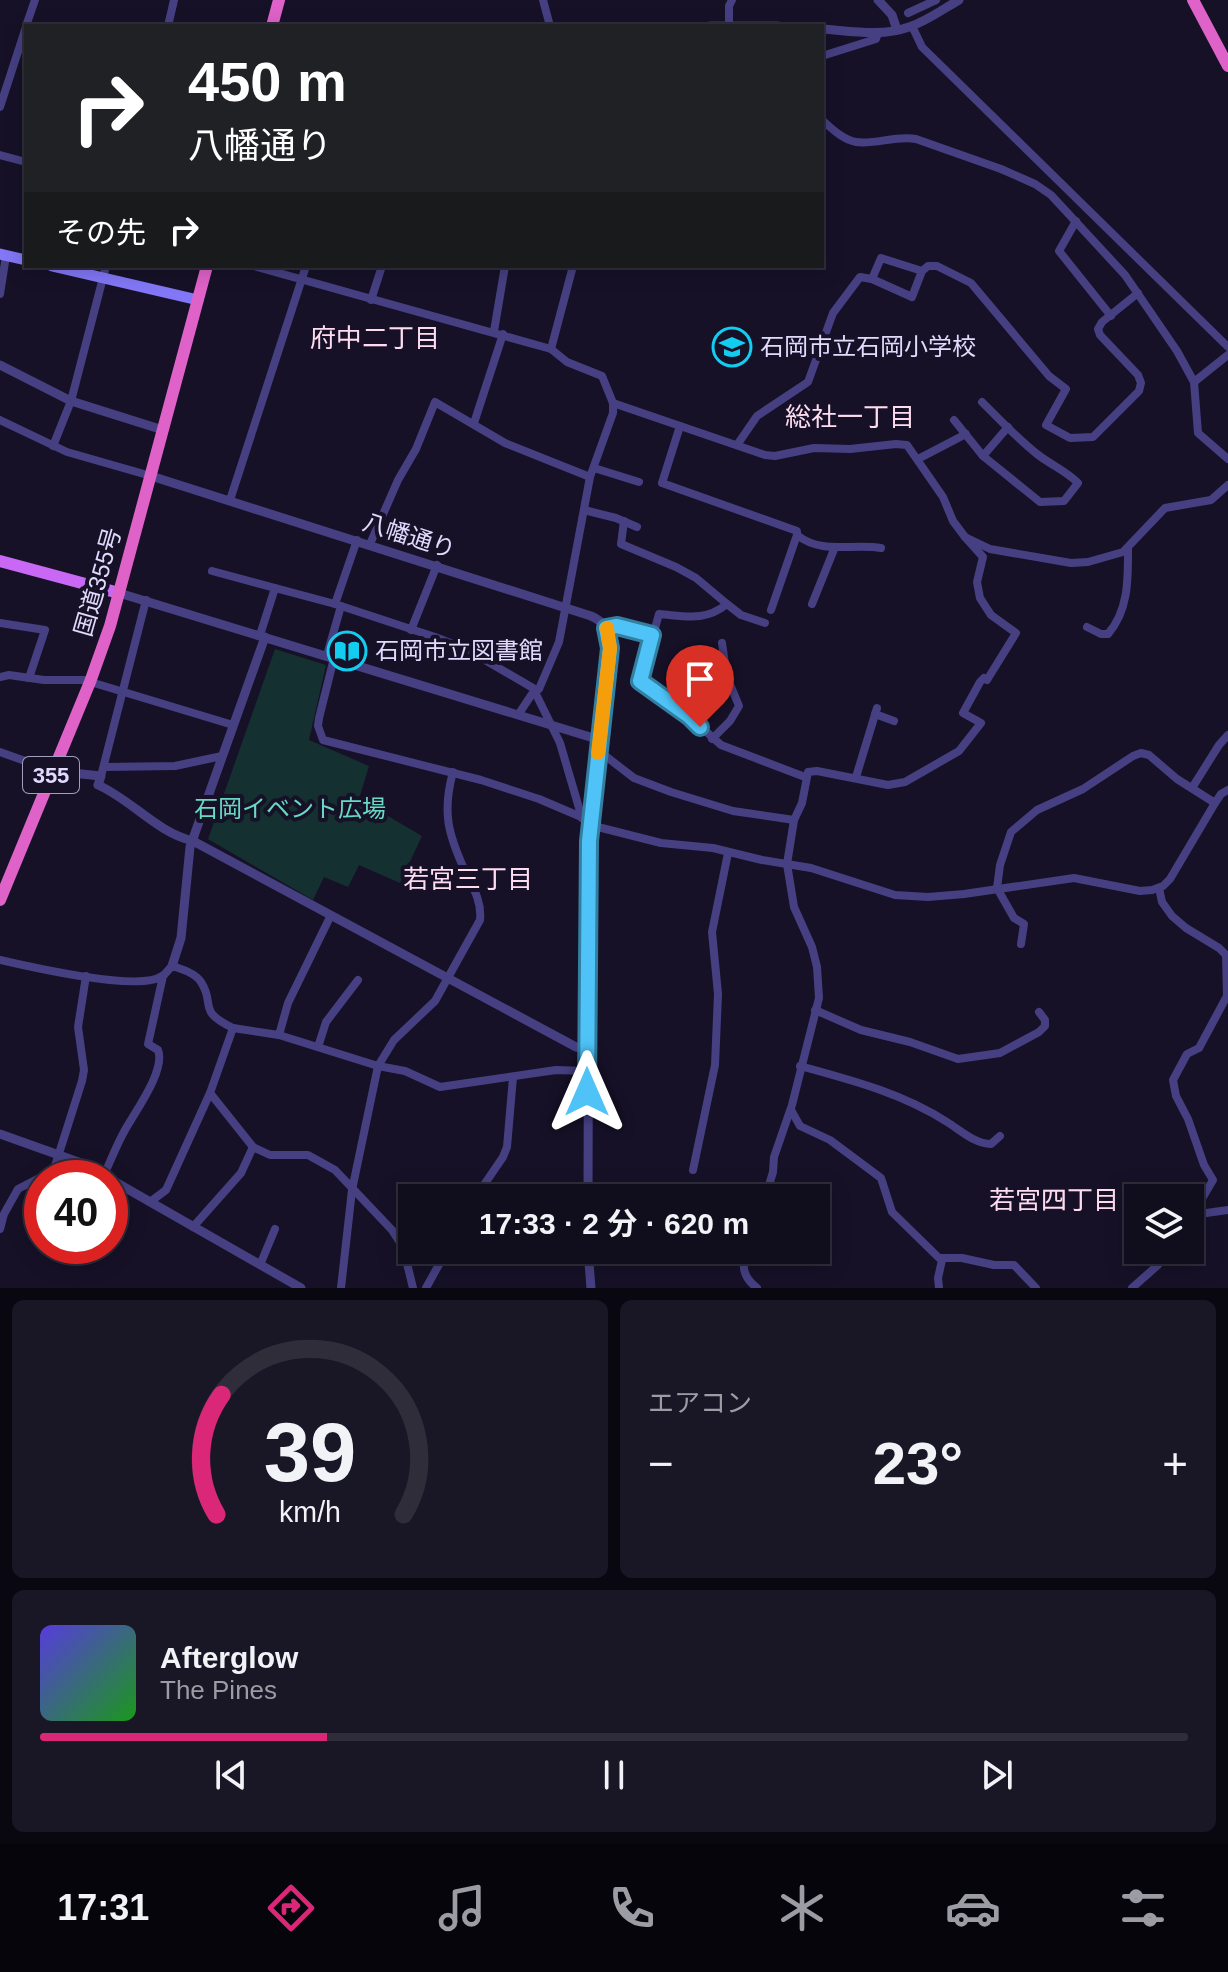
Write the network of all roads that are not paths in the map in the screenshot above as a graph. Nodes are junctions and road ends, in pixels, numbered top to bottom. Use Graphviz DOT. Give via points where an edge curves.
graph roads {
  1 [pos="35,0"];
  2 [pos="174,0"];
  3 [pos="279,0"];
  4 [pos="543,0"];
  5 [pos="732,0"];
  6 [pos="878,0"];
  7 [pos="936,0"];
  8 [pos="959,0"];
  9 [pos="1193,0"];
  10 [pos="908,13"];
  11 [pos="27,24"];
  12 [pos="168,24"];
  13 [pos="273,24"];
  14 [pos="550,24"];
  15 [pos="729,24"];
  16 [pos="912,26"];
  17 [pos="824,29"];
  18 [pos="897,30"];
  19 [pos="24,32"];
  20 [pos="878,33"];
  21 [pos="824,55"];
  22 [pos="15,61"];
  23 [pos="24,63"];
  24 [pos="1228,66"];
  25 [pos="0,105"];
  26 [pos="824,122"];
  27 [pos="0,155"];
  28 [pos="24,161"];
  29 [pos="1047,170"];
  30 [pos="1035,184"];
  31 [pos="1076,221"];
  32 [pos="3,255"];
  33 [pos="24,260"];
  34 [pos="69,268"];
  35 [pos="206,268"];
  36 [pos="261,268"];
  37 [pos="305,268"];
  38 [pos="381,268"];
  39 [pos="505,268"];
  40 [pos="572,268"];
  41 [pos="922,271"];
  42 [pos="104,272"];
  43 [pos="872,279"];
  44 [pos="302,280"];
  45 [pos="1138,293"];
  46 [pos="0,294"];
  47 [pos="198,300"];
  48 [pos="371,300"];
  49 [pos="1111,316"];
  50 [pos="498,333"];
  51 [pos="1228,347"];
  52 [pos="551,349"];
  53 [pos="1228,355"];
  54 [pos="2,368"];
  55 [pos="1194,382"];
  56 [pos="71,401"];
  57 [pos="982,402"];
  58 [pos="613,403"];
  59 [pos="0,420"];
  60 [pos="954,420"];
  61 [pos="474,423"];
  62 [pos="680,426"];
  63 [pos="1008,427"];
  64 [pos="163,430"];
  65 [pos="966,434"];
  66 [pos="737,445"];
  67 [pos="53,446"];
  68 [pos="983,456"];
  69 [pos="918,459"];
  70 [pos="1228,459"];
  71 [pos="592,473"];
  72 [pos="151,476"];
  73 [pos="639,482"];
  74 [pos="1226,490"];
  75 [pos="230,500"];
  76 [pos="584,510"];
  77 [pos="624,521"];
  78 [pos="637,527"];
  79 [pos="797,535"];
  80 [pos="965,537"];
  81 [pos="357,540"];
  82 [pos="370,544"];
  83 [pos="835,547"];
  84 [pos="881,548"];
  85 [pos="1128,548"];
  86 [pos="0,561"];
  87 [pos="437,565"];
  88 [pos="212,571"];
  89 [pos="275,588"];
  90 [pos="119,593"];
  91 [pos="146,600"];
  92 [pos="727,604"];
  93 [pos="812,604"];
  94 [pos="338,605"];
  95 [pos="564,607"];
  96 [pos="771,610"];
  97 [pos="0,623"];
  98 [pos="765,623"];
  99 [pos="1087,627"];
  100 [pos="606,628"];
  101 [pos="411,630"];
  102 [pos="652,635"];
  103 [pos="262,636"];
  104 [pos="722,643"];
  105 [pos="330,657"];
  106 [pos="0,677"];
  107 [pos="29,678"];
  108 [pos="90,682"];
  109 [pos="122,692"];
  110 [pos="536,692"];
  111 [pos="518,715"];
  112 [pos="894,721"];
  113 [pos="233,725"];
  114 [pos="552,726"];
  115 [pos="1228,735"];
  116 [pos="712,739"];
  117 [pos="599,745"];
  118 [pos="0,752"];
  119 [pos="222,756"];
  120 [pos="53,771"];
  121 [pos="102,771"];
  122 [pos="453,772"];
  123 [pos="805,777"];
  124 [pos="856,777"];
  125 [pos="1192,788"];
  126 [pos="1228,790"];
  127 [pos="1215,803"];
  128 [pos="794,820"];
  129 [pos="588,821"];
  130 [pos="193,841"];
  131 [pos="728,853"];
  132 [pos="787,864"];
  133 [pos="5,874"];
  134 [pos="997,888"];
  135 [pos="1159,888"];
  136 [pos="0,900"];
  137 [pos="331,915"];
  138 [pos="1021,944"];
  139 [pos="0,960"];
  140 [pos="172,966"];
  141 [pos="86,976"];
  142 [pos="163,976"];
  143 [pos="446,977"];
  144 [pos="358,980"];
  145 [pos="815,1010"];
  146 [pos="1039,1012"];
  147 [pos="233,1028"];
  148 [pos="279,1035"];
  149 [pos="318,1047"];
  150 [pos="587,1049"];
  151 [pos="378,1066"];
  152 [pos="800,1066"];
  153 [pos="587,1071"];
  154 [pos="513,1077"];
  155 [pos="210,1093"];
  156 [pos="790,1110"];
  157 [pos="0,1134"];
  158 [pos="1000,1136"];
  159 [pos="253,1147"];
  160 [pos="59,1154"];
  161 [pos="72,1160"];
  162 [pos="113,1160"];
  163 [pos="693,1170"];
  164 [pos="485,1184"];
  165 [pos="588,1184"];
  166 [pos="769,1184"];
  167 [pos="128,1189"];
  168 [pos="352,1190"];
  169 [pos="1204,1195"];
  170 [pos="150,1202"];
  171 [pos="1228,1210"];
  172 [pos="2,1214"];
  173 [pos="1204,1215"];
  174 [pos="193,1227"];
  175 [pos="0,1229"];
  176 [pos="275,1229"];
  177 [pos="942,1260"];
  178 [pos="439,1264"];
  179 [pos="589,1264"];
  180 [pos="743,1264"];
  181 [pos="1159,1264"];
  182 [pos="260,1265"];
  183 [pos="301,1288"];
  184 [pos="341,1288"];
  185 [pos="413,1288"];
  186 [pos="426,1288"];
  187 [pos="591,1288"];
  188 [pos="757,1288"];
  189 [pos="939,1288"];
  190 [pos="1036,1288"];
  191 [pos="1132,1288"];
  1 -- 11 [label="street"];
  2 -- 12 [label="street"];
  3 -- 13 [label="highway"];
  4 -- 14 [label="street"];
  5 -- 15 [label="street"];
  6 -- 18 [label="street"];
  7 -- 10 [label="street"];
  8 -- 16 [label="street"];
  9 -- 24 [label="highway"];
  16 -- 18 [label="street"];
  16 -- 29 [label="street" via="922,47"];
  17 -- 20 [label="street"];
  18 -- 20 [label="street"];
  19 -- 22 [label="street"];
  20 -- 21 [label="street" via="876,39"];
  22 -- 23 [label="street"];
  22 -- 25 [label="street"];
  26 -- 30 [label="street" via="855,142 916,139"];
  27 -- 28 [label="street"];
  29 -- 30 [label="street"];
  29 -- 51 [label="street"];
  30 -- 31 [label="street"];
  31 -- 45 [label="street"];
  31 -- 49 [label="street" via="1059,251"];
  32 -- 33 [label="main road"];
  32 -- 46 [label="street"];
  34 -- 42 [label="main road"];
  35 -- 47 [label="highway, 国道355号 / 355"];
  36 -- 44 [label="street"];
  37 -- 44 [label="street"];
  38 -- 48 [label="street"];
  39 -- 50 [label="street"];
  40 -- 52 [label="street"];
  41 -- 43 [label="street" via="881,258"];
  41 -- 43 [label="street" via="912,297"];
  41 -- 49 [label="street" via="937,266 971,283 1066,389 1046,425 1070,438 1093,437 1139,391 1138,375 1100,335 1102,322"];
  42 -- 47 [label="main road"];
  42 -- 56 [label="street"];
  43 -- 66 [label="street" via="860,277 833,313 808,382 757,416"];
  44 -- 48 [label="street"];
  44 -- 75 [label="street"];
  45 -- 49 [label="street"];
  45 -- 55 [label="street"];
  47 -- 64 [label="highway, 国道355号 / 355"];
  48 -- 50 [label="street"];
  50 -- 52 [label="street"];
  50 -- 61 [label="street"];
  52 -- 58 [label="street" via="567,362 602,376"];
  53 -- 55 [label="street"];
  54 -- 56 [label="street"];
  55 -- 70 [label="street" via="1198,433"];
  56 -- 64 [label="street"];
  56 -- 67 [label="street"];
  57 -- 63 [label="street"];
  58 -- 62 [label="street"];
  58 -- 71 [label="street"];
  59 -- 67 [label="street"];
  60 -- 65 [label="street"];
  61 -- 71 [label="street" via="505,443"];
  61 -- 82 [label="street" via="435,402"];
  62 -- 66 [label="street"];
  62 -- 79 [label="street" via="662,483 768,519"];
  63 -- 68 [label="street"];
  63 -- 68 [label="street" via="1078,483 1064,501 1040,502"];
  64 -- 72 [label="highway, 国道355号 / 355"];
  65 -- 68 [label="street"];
  65 -- 69 [label="street"];
  66 -- 69 [label="street" via="775,456 814,448 896,444 907,445"];
  67 -- 72 [label="street"];
  69 -- 80 [label="street"];
  71 -- 73 [label="street"];
  71 -- 76 [label="street"];
  72 -- 75 [label="street, 八幡通り"];
  72 -- 90 [label="highway, 国道355号 / 355"];
  74 -- 85 [label="street" via="1211,500 1165,508"];
  75 -- 81 [label="street, 八幡通り"];
  76 -- 77 [label="street"];
  76 -- 95 [label="street"];
  77 -- 78 [label="street"];
  77 -- 92 [label="street" via="621,544 696,578"];
  79 -- 83 [label="street"];
  79 -- 96 [label="street"];
  80 -- 85 [label="street" via="990,549 1071,563"];
  80 -- 124 [label="street" via="983,557 977,582 985,608 1016,633 963,713 981,723 959,751 913,779 888,785"];
  81 -- 82 [label="street, 八幡通り"];
  81 -- 94 [label="street"];
  82 -- 87 [label="street, 八幡通り"];
  83 -- 84 [label="street"];
  83 -- 93 [label="street"];
  85 -- 99 [label="street" via="1124,606 1116,625 1108,634"];
  86 -- 90 [label="main road"];
  87 -- 95 [label="street, 八幡通り"];
  87 -- 101 [label="street"];
  88 -- 89 [label="street"];
  89 -- 94 [label="street"];
  89 -- 103 [label="street"];
  90 -- 91 [label="street"];
  90 -- 108 [label="highway, 国道355号 / 355"];
  91 -- 103 [label="street"];
  91 -- 109 [label="street"];
  92 -- 98 [label="street"];
  92 -- 102 [label="street" via="700,617 659,614"];
  94 -- 101 [label="street"];
  94 -- 105 [label="street"];
  95 -- 100 [label="street, 八幡通り" via="597,618"];
  95 -- 110 [label="street" via="559,642"];
  97 -- 107 [label="street" via="45,630"];
  100 -- 102 [label="street, 八幡通り"];
  100 -- 117 [label="street" via="610,648"];
  101 -- 110 [label="street" via="466,649"];
  102 -- 116 [label="street" via="640,681"];
  103 -- 105 [label="street"];
  103 -- 113 [label="street"];
  104 -- 116 [label="street" via="727,677 739,706"];
  105 -- 111 [label="street"];
  105 -- 122 [label="street" via="318,726 323,740"];
  106 -- 107 [label="street"];
  107 -- 108 [label="street"];
  108 -- 109 [label="street"];
  108 -- 120 [label="highway, 国道355号 / 355"];
  109 -- 113 [label="street"];
  109 -- 121 [label="street"];
  110 -- 111 [label="street"];
  110 -- 114 [label="street"];
  111 -- 114 [label="street"];
  112 -- 124 [label="street" via="876,711"];
  113 -- 119 [label="street"];
  114 -- 117 [label="street"];
  114 -- 129 [label="street"];
  115 -- 125 [label="street"];
  116 -- 123 [label="street"];
  117 -- 128 [label="street" via="634,778 656,787 733,811"];
  117 -- 129 [label="street"];
  118 -- 120 [label="street"];
  119 -- 121 [label="street" via="175,766"];
  119 -- 130 [label="street"];
  120 -- 121 [label="street"];
  120 -- 133 [label="highway, 国道355号 / 355"];
  121 -- 130 [label="street" via="98,785 118,794 151,822"];
  122 -- 129 [label="street" via="529,795"];
  122 -- 143 [label="street" via="446,805 450,829 481,909 473,935"];
  123 -- 124 [label="street" via="817,771"];
  123 -- 128 [label="street"];
  125 -- 127 [label="street"];
  125 -- 134 [label="street" via="1149,755 1133,756 1019,824 1004,848"];
  126 -- 127 [label="street"];
  127 -- 135 [label="street" via="1170,879"];
  128 -- 132 [label="street"];
  129 -- 131 [label="street" via="661,843"];
  129 -- 150 [label="street"];
  130 -- 137 [label="street"];
  130 -- 140 [label="street" via="181,938"];
  131 -- 132 [label="street"];
  131 -- 163 [label="street" via="712,932 718,994 715,1065"];
  132 -- 134 [label="street" via="895,895 928,897"];
  132 -- 145 [label="street" via="794,907 817,967"];
  133 -- 136 [label="highway, 国道355号 / 355"];
  134 -- 135 [label="street" via="1074,878 1140,891"];
  134 -- 138 [label="street" via="1014,918 1024,924"];
  135 -- 169 [label="street" via="1172,916 1219,948 1227,961 1227,996 1199,1048 1187,1054 1173,1080 1213,1180"];
  137 -- 143 [label="street"];
  137 -- 148 [label="street" via="288,1003"];
  139 -- 141 [label="street"];
  140 -- 142 [label="street"];
  140 -- 147 [label="street" via="198,978 208,1009"];
  141 -- 142 [label="street" via="156,981"];
  141 -- 160 [label="street" via="78,1027 84,1070"];
  142 -- 162 [label="street" via="148,1044 158,1050 160,1059"];
  143 -- 150 [label="street"];
  143 -- 151 [label="street" via="435,1001 394,1040"];
  144 -- 149 [label="street" via="326,1022"];
  145 -- 146 [label="street" via="861,1030 958,1059 1000,1053 1039,1032 1045,1026"];
  145 -- 152 [label="street"];
  147 -- 148 [label="street"];
  147 -- 155 [label="street"];
  148 -- 149 [label="street"];
  149 -- 151 [label="street"];
  150 -- 153 [label="street"];
  151 -- 154 [label="street" via="440,1087"];
  151 -- 168 [label="street"];
  152 -- 156 [label="street"];
  152 -- 158 [label="street" via="900,1097 980,1143 991,1144"];
  153 -- 154 [label="street"];
  153 -- 165 [label="street"];
  154 -- 164 [label="street" via="507,1147"];
  155 -- 159 [label="street"];
  155 -- 170 [label="street" via="166,1190"];
  156 -- 166 [label="street"];
  156 -- 177 [label="street" via="800,1126 830,1140 881,1178 892,1212"];
  157 -- 160 [label="street"];
  159 -- 168 [label="street" via="270,1155 315,1157"];
  159 -- 174 [label="street" via="241,1173"];
  160 -- 161 [label="street"];
  160 -- 172 [label="street" via="51,1171 18,1189"];
  167 -- 170 [label="street"];
  168 -- 184 [label="street"];
  168 -- 185 [label="street" via="403,1247"];
  170 -- 174 [label="street"];
  171 -- 173 [label="street"];
  172 -- 175 [label="street"];
  174 -- 182 [label="street"];
  176 -- 182 [label="street"];
  177 -- 189 [label="street"];
  177 -- 190 [label="street" via="1014,1265"];
  178 -- 186 [label="street"];
  179 -- 187 [label="street"];
  180 -- 188 [label="street"];
  181 -- 191 [label="street"];
  182 -- 183 [label="street"];
}
